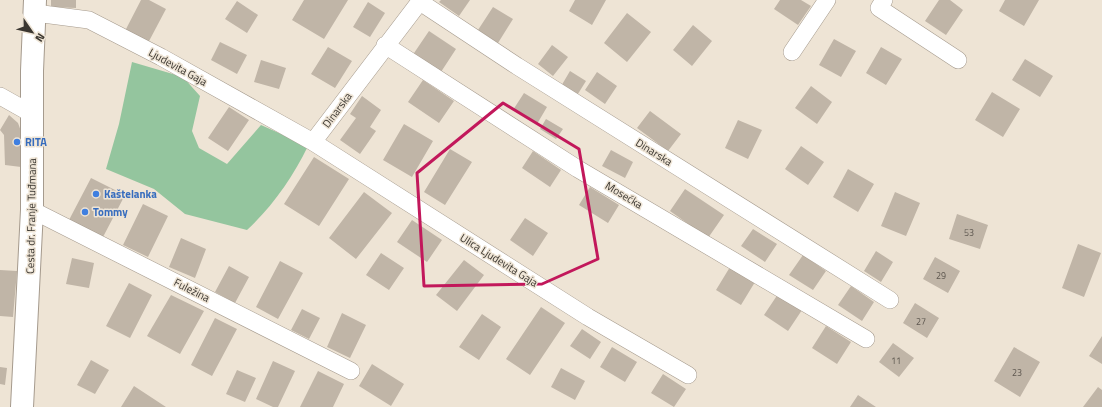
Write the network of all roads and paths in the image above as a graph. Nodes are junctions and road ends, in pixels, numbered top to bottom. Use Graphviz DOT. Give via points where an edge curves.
graph roads {
  1 [pos="826,0"];
  2 [pos="884,0"];
  3 [pos="421,1"];
  4 [pos="35,7"];
  5 [pos="385,45"];
  6 [pos="792,52"];
  7 [pos="958,60"];
  8 [pos="0,96"];
  9 [pos="32,114"];
  10 [pos="313,142"];
  11 [pos="32,210"];
  12 [pos="890,300"];
  13 [pos="866,339"];
  14 [pos="351,371"];
  15 [pos="688,375"];
  16 [pos="22,407"];
  1 -- 6 [label="street"];
  2 -- 7 [label="street" via="879,8"];
  3 -- 5 [label="street, Dinarska"];
  3 -- 12 [label="street, Dinarska" via="517,66"];
  4 -- 9 [label="main road, Cesta dr. Franje Tuđmana"];
  4 -- 10 [label="street, Ljudevita Gaja" via="89,20"];
  5 -- 10 [label="street, Dinarska"];
  5 -- 13 [label="street, Mosećka" via="578,168"];
  8 -- 9 [label="street"];
  9 -- 11 [label="main road, Cesta dr. Franje Tuđmana"];
  10 -- 15 [label="street, Ulica Ljudevita Gaja" via="588,317"];
  11 -- 14 [label="street, Fuležina"];
  11 -- 16 [label="main road, Cesta dr. Franje Tuđmana"];
}
